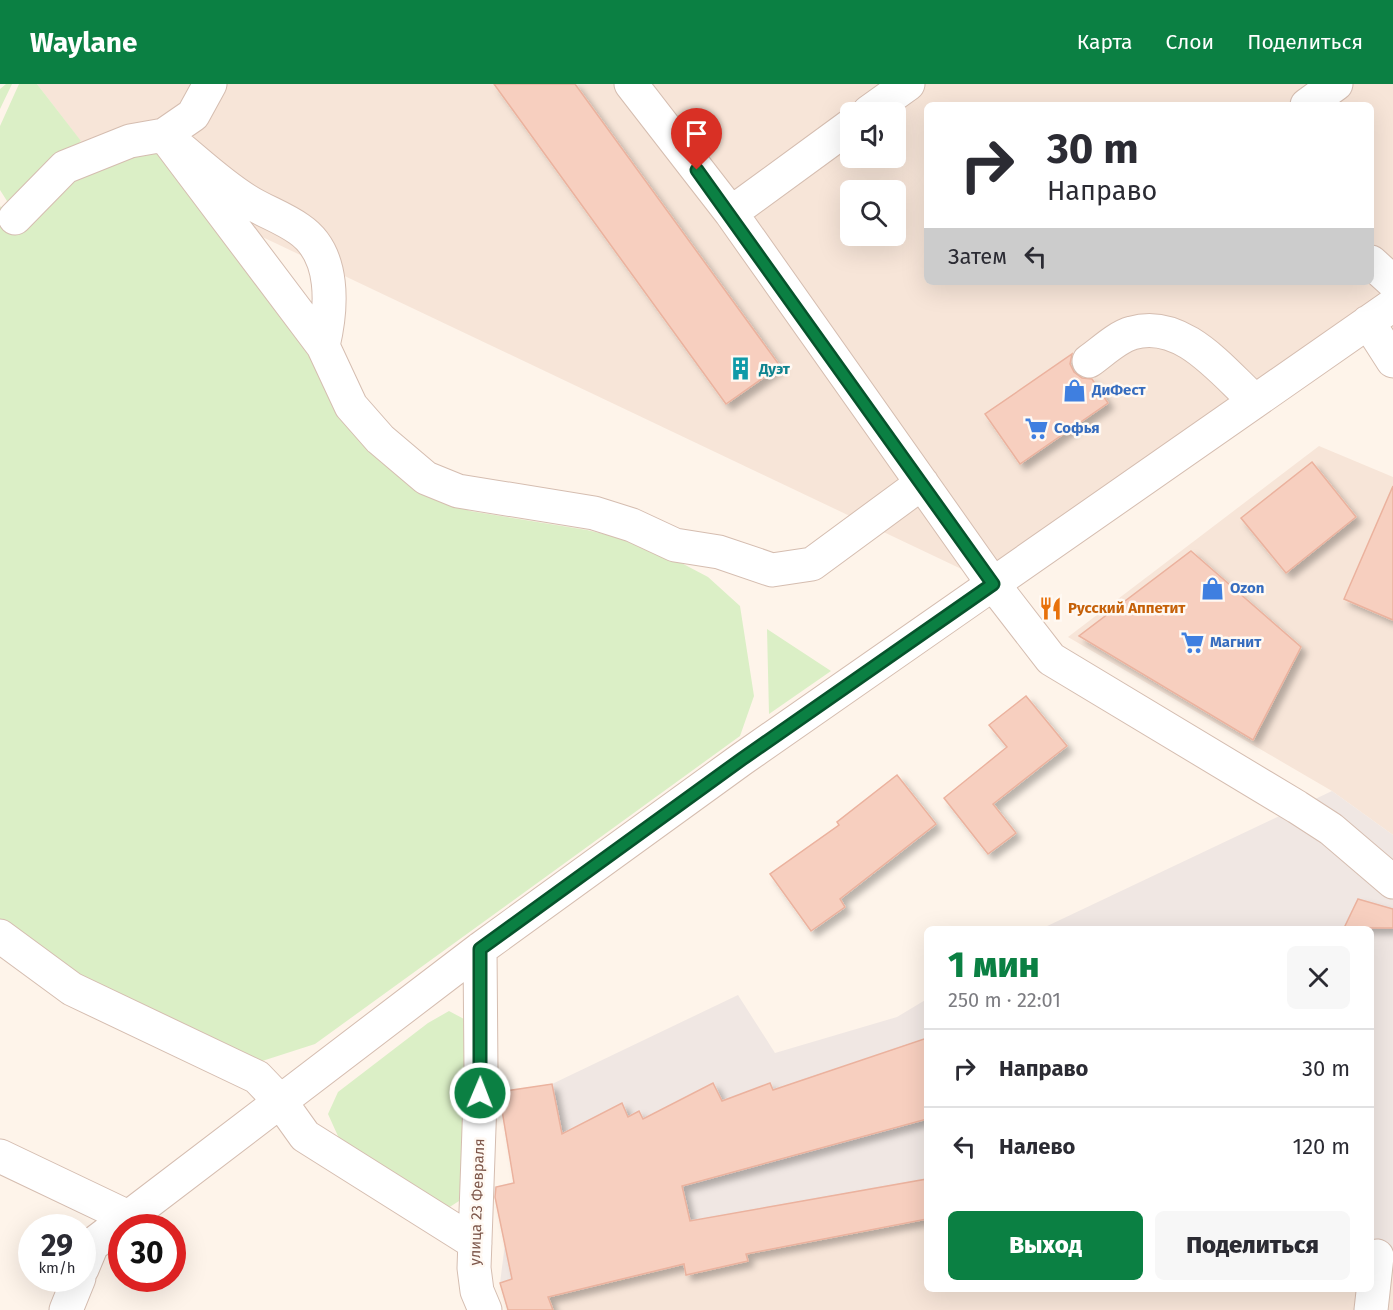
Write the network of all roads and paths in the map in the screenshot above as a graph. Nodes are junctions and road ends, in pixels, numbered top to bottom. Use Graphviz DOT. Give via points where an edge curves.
graph roads {
  1 [pos="210,84"];
  2 [pos="631,84"];
  3 [pos="908,84"];
  4 [pos="1336,84"];
  5 [pos="883,102"];
  6 [pos="1310,102"];
  7 [pos="840,133"];
  8 [pos="164,135"];
  9 [pos="731,213"];
  10 [pos="15,218"];
  11 [pos="1374,265"];
  12 [pos="1393,282"];
  13 [pos="1381,313"];
  14 [pos="322,346"];
  15 [pos="1089,361"];
  16 [pos="1393,362"];
  17 [pos="1255,401"];
  18 [pos="922,483"];
  19 [pos="993,584"];
  20 [pos="1393,882"];
  21 [pos="0,936"];
  22 [pos="480,949"];
  23 [pos="280,1101"];
  24 [pos="0,1156"];
  25 [pos="122,1214"];
  26 [pos="132,1214"];
  27 [pos="108,1233"];
  28 [pos="96,1242"];
  29 [pos="475,1243"];
  30 [pos="1377,1256"];
  31 [pos="1374,1283"];
  32 [pos="73,1292"];
  33 [pos="1373,1292"];
  34 [pos="481,1307"];
  35 [pos="66,1310"];
  36 [pos="1371,1310"];
  1 -- 8 [label="street" via="193,115"];
  2 -- 9 [label="street"];
  3 -- 5 [label="street"];
  4 -- 6 [label="street"];
  7 -- 9 [label="street"];
  8 -- 10 [label="street" via="130,141 65,167"];
  8 -- 14 [label="street"];
  8 -- 14 [label="street" via="245,200 301,230 322,254 330,318"];
  9 -- 18 [label="street"];
  11 -- 12 [label="street"];
  13 -- 16 [label="street"];
  13 -- 17 [label="street"];
  14 -- 18 [label="street" via="351,406 380,440 426,478 458,491 594,513 675,545 719,552 772,570 812,564"];
  15 -- 17 [label="street" via="1130,333 1152,329 1169,332 1196,347"];
  17 -- 19 [label="street"];
  18 -- 19 [label="street"];
  19 -- 20 [label="street" via="1051,659 1331,829"];
  19 -- 22 [label="street"];
  21 -- 23 [label="street" via="72,989 257,1077"];
  22 -- 23 [label="street"];
  22 -- 29 [label="street, улица 23 Февраля" via="481,1072"];
  23 -- 26 [label="street"];
  23 -- 29 [label="street" via="305,1136"];
  24 -- 25 [label="street"];
  27 -- 28 [label="street"];
  29 -- 34 [label="street, улица 23 Февраля" via="474,1268"];
  30 -- 31 [label="street"];
  32 -- 35 [label="street"];
  33 -- 36 [label="street"];
}
